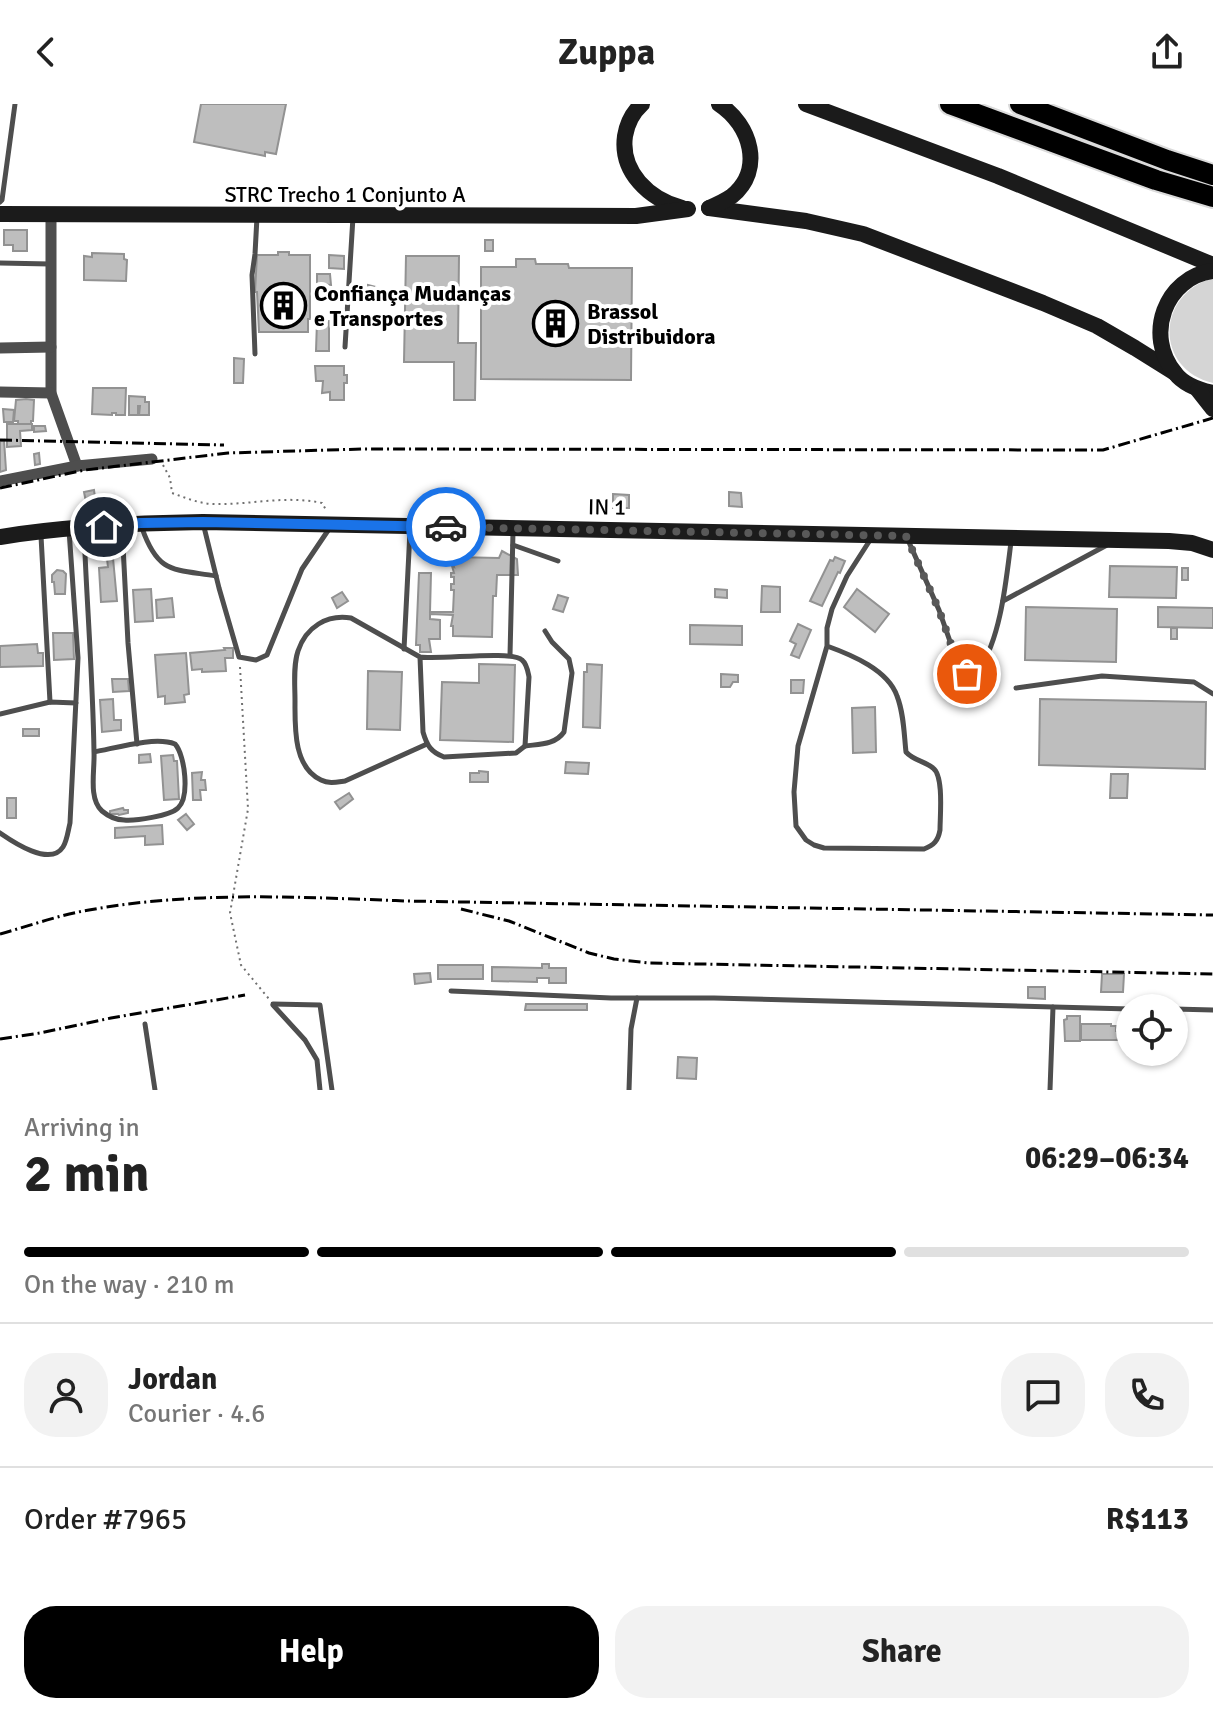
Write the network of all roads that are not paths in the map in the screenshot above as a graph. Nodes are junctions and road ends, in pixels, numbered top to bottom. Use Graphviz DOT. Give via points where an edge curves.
graph roads {
  1 [pos="15,104"];
  2 [pos="642,104"];
  3 [pos="719,104"];
  4 [pos="806,104"];
  5 [pos="950,104"];
  6 [pos="1020,104"];
  7 [pos="4,169"];
  8 [pos="1213,175"];
  9 [pos="1213,197"];
  10 [pos="1,208"];
  11 [pos="709,208"];
  12 [pos="688,209"];
  13 [pos="51,214"];
  14 [pos="257,216"];
  15 [pos="353,216"];
  16 [pos="0,263"];
  17 [pos="51,264"];
  18 [pos="1213,265"];
  19 [pos="1213,271"];
  20 [pos="51,347"];
  21 [pos="345,347"];
  22 [pos="0,348"];
  23 [pos="255,354"];
  24 [pos="1175,373"];
  25 [pos="1206,391"];
  26 [pos="0,392"];
  27 [pos="51,393"];
  28 [pos="1213,409"];
  29 [pos="152,459"];
  30 [pos="77,466"];
  31 [pos="0,481"];
  32 [pos="203,522"];
  33 [pos="140,523"];
  34 [pos="122,525"];
  35 [pos="332,525"];
  36 [pos="410,526"];
  37 [pos="78,528"];
  38 [pos="513,528"];
  39 [pos="40,530"];
  40 [pos="874,535"];
  41 [pos="906,536"];
  42 [pos="0,537"];
  43 [pos="1012,538"];
  44 [pos="1116,540"];
  45 [pos="1213,540"];
  46 [pos="1192,543"];
  47 [pos="513,545"];
  48 [pos="1213,550"];
  49 [pos="558,561"];
  50 [pos="216,576"];
  51 [pos="1002,602"];
  52 [pos="545,631"];
  53 [pos="827,646"];
  54 [pos="404,649"];
  55 [pos="510,655"];
  56 [pos="420,657"];
  57 [pos="1016,688"];
  58 [pos="1213,694"];
  59 [pos="50,702"];
  60 [pos="76,703"];
  61 [pos="0,714"];
  62 [pos="137,744"];
  63 [pos="427,744"];
  64 [pos="525,746"];
  65 [pos="94,752"];
  66 [pos="0,833"];
  67 [pos="451,991"];
  68 [pos="637,998"];
  69 [pos="1053,1007"];
  70 [pos="1116,1009"];
  71 [pos="1188,1009"];
  72 [pos="1213,1010"];
  73 [pos="145,1024"];
  74 [pos="155,1090"];
  75 [pos="320,1090"];
  76 [pos="332,1090"];
  77 [pos="629,1090"];
  78 [pos="1050,1090"];
  1 -- 7 [label="lane"];
  2 -- 12 [label="main road" via="626,125 628,167 654,195"];
  3 -- 11 [label="main road" via="743,129 752,159 742,185"];
  4 -- 18 [label="main road"];
  5 -- 9 [label="highway"];
  6 -- 8 [label="highway"];
  7 -- 10 [label="lane"];
  10 -- 13 [label="main road, STRC Trecho 1 Conjunto A" via="21,215"];
  11 -- 12 [label="main road, STRC Trecho 1 Conjunto A"];
  11 -- 24 [label="main road, STRC Trecho 1 Conjunto A" via="863,234 1097,326"];
  12 -- 15 [label="main road, STRC Trecho 1 Conjunto A" via="636,216"];
  13 -- 14 [label="main road, STRC Trecho 1 Conjunto A"];
  13 -- 17 [label="street"];
  14 -- 15 [label="main road, STRC Trecho 1 Conjunto A"];
  14 -- 23 [label="lane" via="252,275"];
  15 -- 21 [label="lane"];
  16 -- 17 [label="lane"];
  17 -- 20 [label="street"];
  19 -- 24 [label="main road" via="1185,281 1162,315 1159,335"];
  20 -- 22 [label="street"];
  20 -- 27 [label="street"];
  24 -- 25 [label="main road, STRC Trecho 1 Conjunto A"];
  25 -- 28 [label="main road, STRC Trecho 1 Conjunto A"];
  26 -- 27 [label="street"];
  27 -- 30 [label="street"];
  29 -- 30 [label="street"];
  30 -- 31 [label="street"];
  32 -- 33 [label="main road, IN 1"];
  32 -- 35 [label="main road, IN 1"];
  32 -- 50 [label="lane"];
  33 -- 34 [label="main road, IN 1"];
  33 -- 50 [label="lane" via="158,560 172,569"];
  34 -- 37 [label="main road, IN 1"];
  34 -- 62 [label="lane"];
  35 -- 36 [label="main road, IN 1"];
  35 -- 50 [label="lane" via="302,569 267,655 256,660 239,657"];
  36 -- 38 [label="main road, IN 1"];
  36 -- 54 [label="lane"];
  37 -- 39 [label="main road, IN 1"];
  37 -- 60 [label="lane"];
  37 -- 65 [label="lane" via="85,554"];
  38 -- 40 [label="main road, IN 1"];
  38 -- 47 [label="lane"];
  39 -- 42 [label="main road, IN 1"];
  39 -- 59 [label="lane"];
  40 -- 41 [label="main road, IN 1"];
  40 -- 53 [label="lane" via="832,609"];
  41 -- 43 [label="main road, IN 1"];
  41 -- 51 [label="lane" via="967,674 985,662"];
  43 -- 44 [label="main road, IN 1"];
  43 -- 51 [label="lane"];
  44 -- 46 [label="main road, IN 1"];
  44 -- 51 [label="lane"];
  45 -- 46 [label="main road"];
  46 -- 48 [label="main road, IN 1"];
  47 -- 49 [label="lane"];
  47 -- 55 [label="lane"];
  52 -- 64 [label="lane" via="569,659 572,673 564,732 554,741"];
  53 -- 53 [label="lane" via="886,678 898,697 906,752 939,776 940,830 938,839 924,849 824,848 799,833 794,819 798,746"];
  54 -- 56 [label="lane"];
  54 -- 63 [label="lane" via="351,618 327,618 316,625 298,651 295,731 309,770 331,783"];
  55 -- 56 [label="lane"];
  55 -- 64 [label="lane" via="522,660 529,677"];
  56 -- 63 [label="lane"];
  57 -- 58 [label="lane" via="1102,676 1194,682"];
  59 -- 60 [label="lane"];
  59 -- 61 [label="lane"];
  60 -- 66 [label="lane" via="65,845 59,852 36,852"];
  62 -- 65 [label="lane"];
  62 -- 65 [label="lane" via="168,741 179,749 184,799 167,814 124,821 99,810 94,799"];
  63 -- 64 [label="lane" via="444,757 516,753"];
  67 -- 68 [label="lane"];
  68 -- 69 [label="lane"];
  68 -- 77 [label="lane"];
  69 -- 70 [label="lane"];
  69 -- 78 [label="lane"];
  71 -- 72 [label="lane"];
  73 -- 74 [label="lane"];
  75 -- 76 [label="lane" via="317,1060 273,1004 320,1005"];
}
